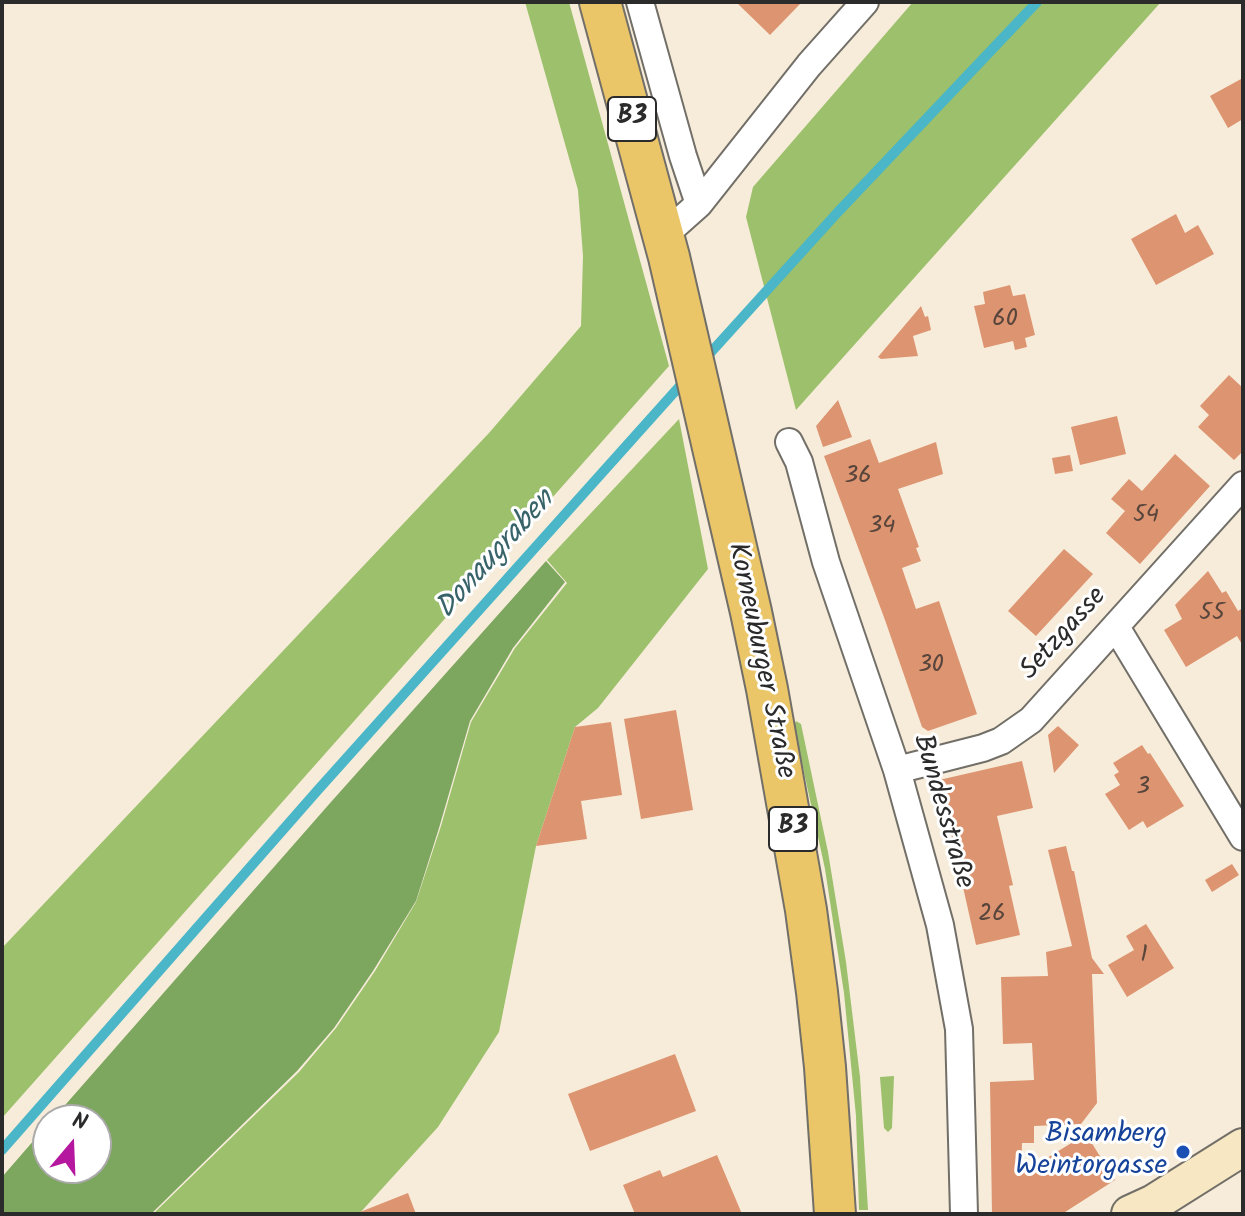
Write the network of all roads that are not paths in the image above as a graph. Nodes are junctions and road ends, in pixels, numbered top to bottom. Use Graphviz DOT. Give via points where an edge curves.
graph roads {
  1 [pos="600,2"];
  2 [pos="640,2"];
  3 [pos="865,2"];
  4 [pos="699,204"];
  5 [pos="666,247"];
  6 [pos="789,442"];
  7 [pos="1243,485"];
  8 [pos="1116,627"];
  9 [pos="897,770"];
  10 [pos="1243,837"];
  11 [pos="1243,1147"];
  12 [pos="1142,1210"];
  13 [pos="835,1214"];
  14 [pos="964,1214"];
  1 -- 5 [label="main road, Korneuburger Straße / B3"];
  2 -- 4 [label="street"];
  3 -- 4 [label="street"];
  4 -- 5 [label="street"];
  5 -- 13 [label="main road, Korneuburger Straße / B3" via="767,689 806,910 825,1067"];
  6 -- 9 [label="street, Bundesstraße"];
  7 -- 8 [label="street, Setzgasse"];
  8 -- 9 [label="street, Setzgasse" via="1031,720 1001,741"];
  8 -- 10 [label="street"];
  9 -- 14 [label="street, Bundesstraße" via="940,925 959,1029"];
  11 -- 12 [label="main road"];
}
